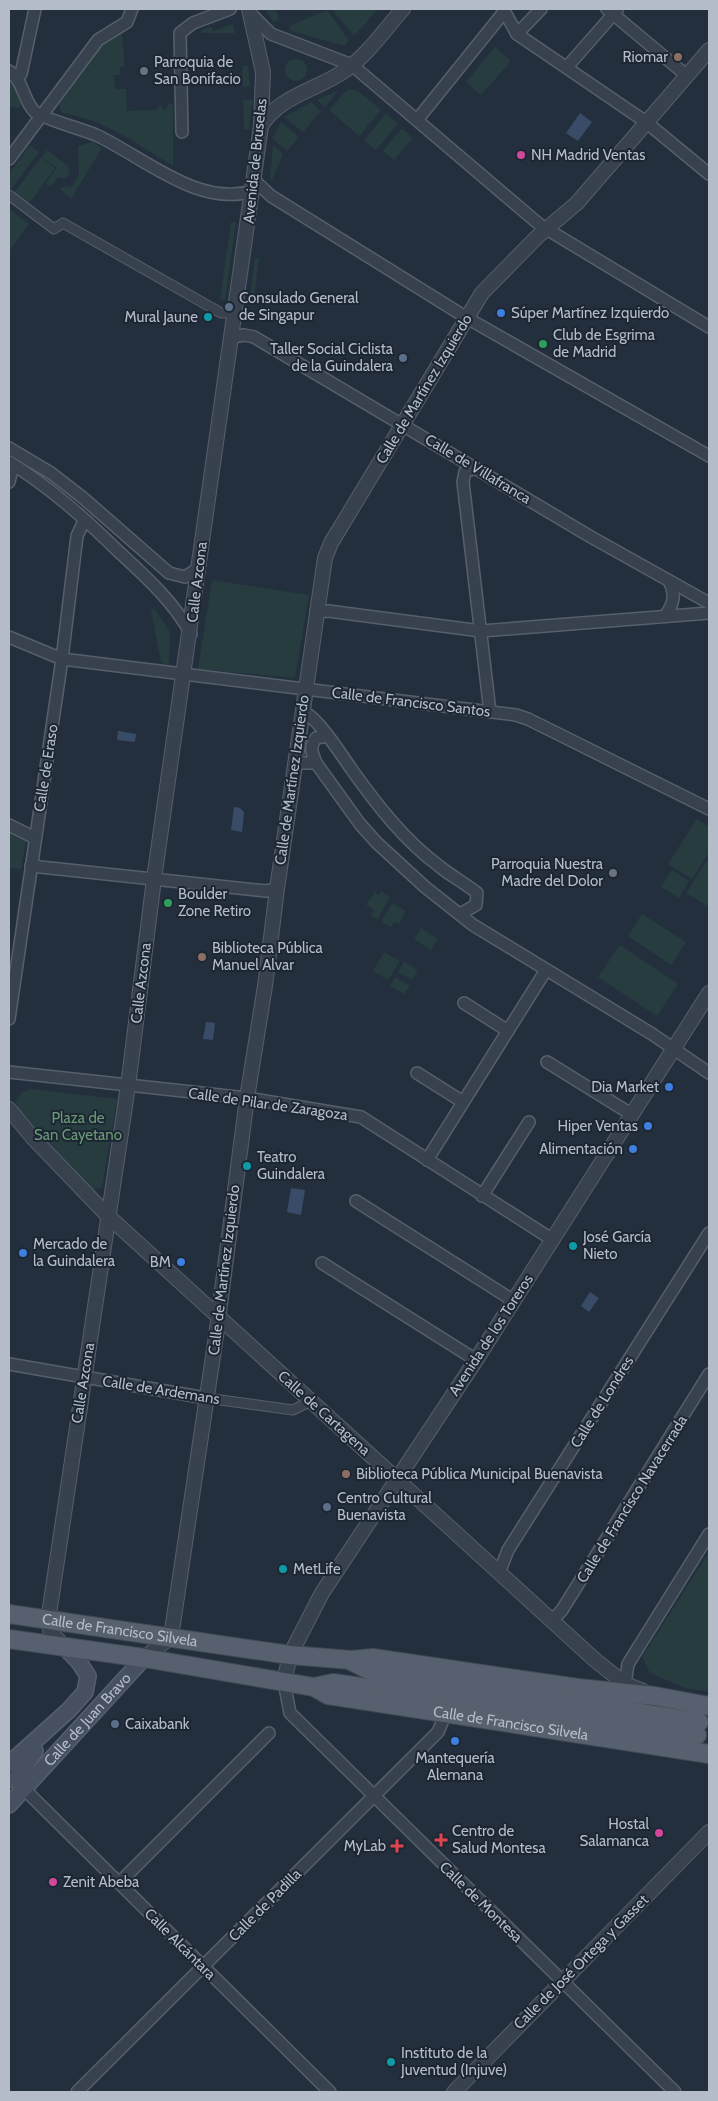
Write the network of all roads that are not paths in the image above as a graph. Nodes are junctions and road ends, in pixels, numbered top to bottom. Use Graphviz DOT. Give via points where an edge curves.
graph roads {
  1 [pos="35,9"];
  2 [pos="132,9"];
  3 [pos="230,9"];
  4 [pos="403,9"];
  5 [pos="541,9"];
  6 [pos="503,10"];
  7 [pos="613,10"];
  8 [pos="250,12"];
  9 [pos="517,34"];
  10 [pos="709,50"];
  11 [pos="352,65"];
  12 [pos="567,67"];
  13 [pos="13,74"];
  14 [pos="686,75"];
  15 [pos="40,115"];
  16 [pos="417,120"];
  17 [pos="646,122"];
  18 [pos="261,126"];
  19 [pos="182,132"];
  20 [pos="9,159"];
  21 [pos="709,174"];
  22 [pos="254,186"];
  23 [pos="9,195"];
  24 [pos="547,229"];
  25 [pos="236,313"];
  26 [pos="467,318"];
  27 [pos="709,327"];
  28 [pos="233,337"];
  29 [pos="402,424"];
  30 [pos="9,448"];
  31 [pos="709,456"];
  32 [pos="11,463"];
  33 [pos="475,468"];
  34 [pos="9,482"];
  35 [pos="88,522"];
  36 [pos="199,568"];
  37 [pos="669,580"];
  38 [pos="709,602"];
  39 [pos="316,612"];
  40 [pos="709,613"];
  41 [pos="665,616"];
  42 [pos="481,632"];
  43 [pos="190,634"];
  44 [pos="9,638"];
  45 [pos="62,659"];
  46 [pos="185,674"];
  47 [pos="305,689"];
  48 [pos="303,712"];
  49 [pos="490,712"];
  50 [pos="327,736"];
  51 [pos="296,763"];
  52 [pos="316,763"];
  53 [pos="709,809"];
  54 [pos="9,825"];
  55 [pos="35,838"];
  56 [pos="32,866"];
  57 [pos="154,879"];
  58 [pos="277,889"];
  59 [pos="460,914"];
  60 [pos="546,970"];
  61 [pos="709,993"];
  62 [pos="464,1003"];
  63 [pos="9,1019"];
  64 [pos="508,1031"];
  65 [pos="673,1049"];
  66 [pos="547,1062"];
  67 [pos="9,1072"];
  68 [pos="417,1073"];
  69 [pos="709,1073"];
  70 [pos="128,1086"];
  71 [pos="247,1098"];
  72 [pos="463,1102"];
  73 [pos="9,1109"];
  74 [pos="631,1114"];
  75 [pos="529,1122"];
  76 [pos="427,1160"];
  77 [pos="482,1196"];
  78 [pos="356,1201"];
  79 [pos="108,1216"];
  80 [pos="709,1233"];
  81 [pos="553,1240"];
  82 [pos="322,1263"];
  83 [pos="514,1301"];
  84 [pos="217,1315"];
  85 [pos="476,1360"];
  86 [pos="9,1364"];
  87 [pos="709,1374"];
  88 [pos="84,1377"];
  89 [pos="206,1398"];
  90 [pos="311,1401"];
  91 [pos="396,1479"];
  92 [pos="709,1534"];
  93 [pos="498,1573"];
  94 [pos="9,1614"];
  95 [pos="48,1620"];
  96 [pos="552,1621"];
  97 [pos="171,1637"];
  98 [pos="9,1638"];
  99 [pos="64,1646"];
  100 [pos="290,1655"];
  101 [pos="144,1658"];
  102 [pos="350,1660"];
  103 [pos="284,1682"];
  104 [pos="625,1684"];
  105 [pos="314,1687"];
  106 [pos="655,1696"];
  107 [pos="709,1706"];
  108 [pos="70,1710"];
  109 [pos="441,1713"];
  110 [pos="269,1733"];
  111 [pos="709,1754"];
  112 [pos="9,1764"];
  113 [pos="16,1781"];
  114 [pos="373,1797"];
  115 [pos="9,1805"];
  116 [pos="709,1832"];
  117 [pos="119,1883"];
  118 [pos="204,1967"];
  119 [pos="562,1982"];
  120 [pos="78,2092"];
  121 [pos="330,2092"];
  122 [pos="454,2092"];
  123 [pos="674,2092"];
  1 -- 13 [label="street" via="21,74"];
  2 -- 15 [label="street" via="127,22 98,40"];
  3 -- 19 [label="street" via="193,23 180,34"];
  4 -- 11 [label="street"];
  5 -- 9 [label="street"];
  6 -- 9 [label="street"];
  6 -- 16 [label="street"];
  7 -- 12 [label="street"];
  7 -- 14 [label="street"];
  8 -- 11 [label="street" via="271,34"];
  8 -- 18 [label="street, Avenida de Bruselas" via="263,72"];
  9 -- 12 [label="street"];
  10 -- 14 [label="street, Calle de Martínez Izquierdo"];
  11 -- 16 [label="street"];
  11 -- 18 [label="street" via="283,103"];
  12 -- 17 [label="street"];
  13 -- 15 [label="street" via="31,106"];
  14 -- 17 [label="street, Calle de Martínez Izquierdo"];
  15 -- 20 [label="street"];
  15 -- 22 [label="street" via="106,140 182,183 236,194"];
  16 -- 24 [label="street"];
  17 -- 21 [label="street"];
  17 -- 24 [label="street, Calle de Martínez Izquierdo" via="577,203"];
  18 -- 22 [label="street, Avenida de Bruselas"];
  22 -- 25 [label="street, Avenida de Bruselas"];
  22 -- 26 [label="street"];
  23 -- 25 [label="street" via="54,230 63,222 221,313"];
  24 -- 26 [label="street, Calle de Martínez Izquierdo" via="491,283"];
  24 -- 27 [label="street"];
  25 -- 28 [label="street, Calle Azcona"];
  26 -- 29 [label="street, Calle de Martínez Izquierdo"];
  26 -- 31 [label="street"];
  28 -- 29 [label="street, Calle de Villafranca" via="254,337"];
  28 -- 36 [label="street, Calle Azcona"];
  29 -- 33 [label="street, Calle de Villafranca"];
  29 -- 39 [label="street, Calle de Martínez Izquierdo" via="331,543 325,558"];
  30 -- 36 [label="street" via="51,473 82,497 169,573 185,577"];
  32 -- 34 [label="street"];
  32 -- 35 [label="street" via="51,490"];
  33 -- 37 [label="street, Calle de Villafranca"];
  33 -- 42 [label="street" via="465,472 463,482"];
  35 -- 43 [label="street" via="145,576 178,614"];
  35 -- 45 [label="street, Calle de Eraso" via="83,523 77,536"];
  36 -- 43 [label="street, Calle Azcona"];
  37 -- 38 [label="street, Calle de Villafranca"];
  37 -- 41 [label="street" via="674,596"];
  39 -- 42 [label="street"];
  39 -- 47 [label="street, Calle de Martínez Izquierdo"];
  40 -- 41 [label="street"];
  41 -- 42 [label="street"];
  42 -- 49 [label="street"];
  43 -- 46 [label="street, Calle Azcona"];
  44 -- 45 [label="street, Calle de Francisco Santos"];
  45 -- 46 [label="street, Calle de Francisco Santos"];
  45 -- 55 [label="street, Calle de Eraso"];
  46 -- 47 [label="street, Calle de Francisco Santos"];
  46 -- 57 [label="street, Calle Azcona"];
  47 -- 48 [label="street, Calle de Martínez Izquierdo"];
  47 -- 49 [label="street, Calle de Francisco Santos"];
  48 -- 50 [label="street"];
  48 -- 51 [label="street, Calle de Martínez Izquierdo"];
  49 -- 53 [label="street, Calle de Francisco Santos" via="528,719"];
  50 -- 52 [label="street" via="316,738 312,743"];
  50 -- 59 [label="street" via="378,807 395,825 439,866 476,893 476,905"];
  51 -- 52 [label="street"];
  51 -- 58 [label="street, Calle de Martínez Izquierdo"];
  52 -- 59 [label="street" via="377,843"];
  54 -- 55 [label="street"];
  55 -- 56 [label="street, Calle de Eraso"];
  56 -- 57 [label="street"];
  56 -- 63 [label="street, Calle de Eraso"];
  57 -- 58 [label="street" via="266,891"];
  57 -- 70 [label="street, Calle Azcona"];
  58 -- 71 [label="street, Calle de Martínez Izquierdo"];
  59 -- 60 [label="street"];
  60 -- 64 [label="street"];
  60 -- 65 [label="street"];
  61 -- 65 [label="street, Avenida de los Toreros"];
  62 -- 64 [label="street"];
  64 -- 72 [label="street"];
  65 -- 69 [label="street"];
  65 -- 74 [label="street, Avenida de los Toreros"];
  66 -- 74 [label="street"];
  67 -- 70 [label="street, Calle de Pilar de Zaragoza"];
  68 -- 72 [label="street"];
  70 -- 71 [label="street, Calle de Pilar de Zaragoza"];
  70 -- 79 [label="street, Calle Azcona"];
  71 -- 76 [label="street, Calle de Pilar de Zaragoza" via="361,1117"];
  71 -- 84 [label="street, Calle de Martínez Izquierdo"];
  72 -- 76 [label="street"];
  73 -- 79 [label="street, Calle de Cartagena"];
  74 -- 81 [label="street, Avenida de los Toreros"];
  75 -- 77 [label="street"];
  76 -- 77 [label="street, Calle de Pilar de Zaragoza"];
  77 -- 81 [label="street, Calle de Pilar de Zaragoza"];
  78 -- 83 [label="street"];
  79 -- 84 [label="street, Calle de Cartagena"];
  79 -- 88 [label="street, Calle Azcona"];
  80 -- 93 [label="street, Calle de Londres" via="508,1550"];
  81 -- 83 [label="street, Avenida de los Toreros"];
  82 -- 85 [label="street"];
  83 -- 85 [label="street, Avenida de los Toreros"];
  84 -- 89 [label="street, Calle de Martínez Izquierdo"];
  84 -- 90 [label="street, Calle de Cartagena"];
  85 -- 91 [label="street, Avenida de los Toreros"];
  86 -- 88 [label="street, Calle de Ardemans"];
  87 -- 96 [label="street, Calle de Francisco Navacerrada" via="562,1610"];
  88 -- 89 [label="street, Calle de Ardemans"];
  88 -- 95 [label="street, Calle Azcona"];
  89 -- 90 [label="street, Calle de Ardemans" via="293,1410"];
  89 -- 97 [label="street, Calle de Martínez Izquierdo"];
  90 -- 91 [label="street, Calle de Cartagena"];
  91 -- 93 [label="street, Calle de Cartagena"];
  91 -- 100 [label="street, Avenida de los Toreros" via="322,1593"];
  92 -- 104 [label="street" via="628,1664"];
  93 -- 96 [label="street, Calle de Cartagena"];
  94 -- 95 [label="main road, Calle de Francisco Silvela"];
  95 -- 97 [label="main road, Calle de Francisco Silvela"];
  95 -- 99 [label="street" via="51,1633"];
  96 -- 104 [label="street, Calle de Cartagena"];
  97 -- 100 [label="main road, Calle de Francisco Silvela"];
  97 -- 101 [label="street, Calle de Juan Bravo"];
  98 -- 99 [label="main road, Calle de Francisco Silvela"];
  99 -- 101 [label="main road, Calle de Francisco Silvela"];
  99 -- 108 [label="main road, Calle de Juan Bravo" via="88,1676 85,1692"];
  100 -- 102 [label="main road, Calle de Francisco Silvela"];
  100 -- 103 [label="street, Avenida de los Toreros"];
  101 -- 103 [label="main road, Calle de Francisco Silvela"];
  101 -- 113 [label="main road, Calle de Juan Bravo"];
  102 -- 105 [label="main road, Calle de Francisco Silvela" via="373,1672 698,1729 332,1683"];
  102 -- 106 [label="main road, Calle de Francisco Silvela" via="372,1658"];
  103 -- 105 [label="main road, Calle de Francisco Silvela"];
  103 -- 114 [label="street, Calle de Montesa" via="290,1713"];
  104 -- 106 [label="street, Calle de Cartagena"];
  105 -- 109 [label="main road, Calle de Francisco Silvela" via="328,1695"];
  106 -- 107 [label="main road, Calle de Francisco Silvela"];
  108 -- 112 [label="main road, Calle de Juan Bravo"];
  108 -- 113 [label="main road" via="24,1765"];
  109 -- 111 [label="main road, Calle de Francisco Silvela"];
  109 -- 114 [label="street, Calle de Padilla" via="443,1720 438,1732"];
  110 -- 117 [label="street"];
  113 -- 115 [label="main road, Calle de Juan Bravo"];
  113 -- 117 [label="street, Calle Alcántara"];
  114 -- 118 [label="street, Calle de Padilla"];
  114 -- 119 [label="street, Calle de Montesa"];
  116 -- 119 [label="street, Calle de José Ortega y Gasset"];
  117 -- 118 [label="street, Calle Alcántara"];
  118 -- 120 [label="street, Calle de Padilla"];
  118 -- 121 [label="street, Calle Alcántara"];
  119 -- 122 [label="street, Calle de José Ortega y Gasset"];
  119 -- 123 [label="street, Calle de Montesa"];
}
